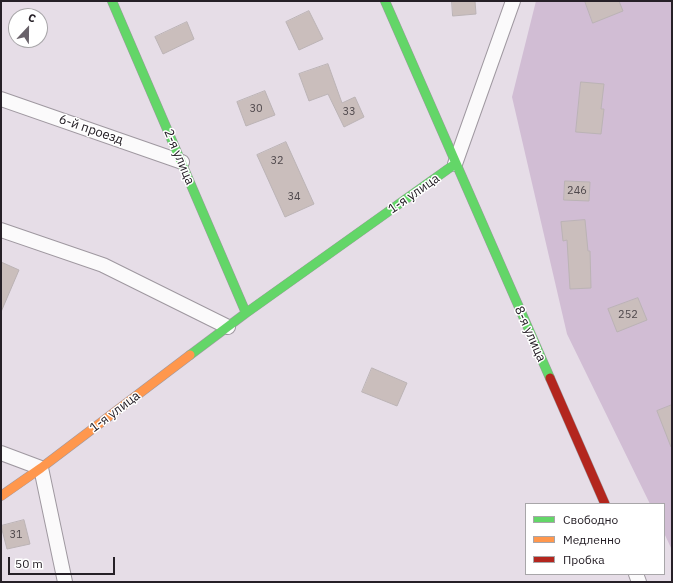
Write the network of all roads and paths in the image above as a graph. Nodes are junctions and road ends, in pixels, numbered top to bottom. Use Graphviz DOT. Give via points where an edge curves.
graph roads {
  1 [pos="112,1"];
  2 [pos="385,1"];
  3 [pos="513,1"];
  4 [pos="1,99"];
  5 [pos="182,162"];
  6 [pos="456,164"];
  7 [pos="1,230"];
  8 [pos="246,313"];
  9 [pos="228,327"];
  10 [pos="1,453"];
  11 [pos="41,468"];
  12 [pos="1,496"];
  13 [pos="605,503"];
  14 [pos="65,582"];
  1 -- 5 [label="street, 2-я улица"];
  2 -- 6 [label="street"];
  3 -- 6 [label="street"];
  4 -- 5 [label="street, 6-й проезд"];
  5 -- 8 [label="street, 2-я улица"];
  6 -- 8 [label="street, 1-я улица"];
  6 -- 13 [label="street, 8-я улица"];
  7 -- 9 [label="street" via="102,266"];
  8 -- 9 [label="street, 1-я улица"];
  9 -- 11 [label="street, 1-я улица"];
  10 -- 11 [label="street"];
  11 -- 12 [label="street, 1-я улица"];
  11 -- 14 [label="street"];
}
